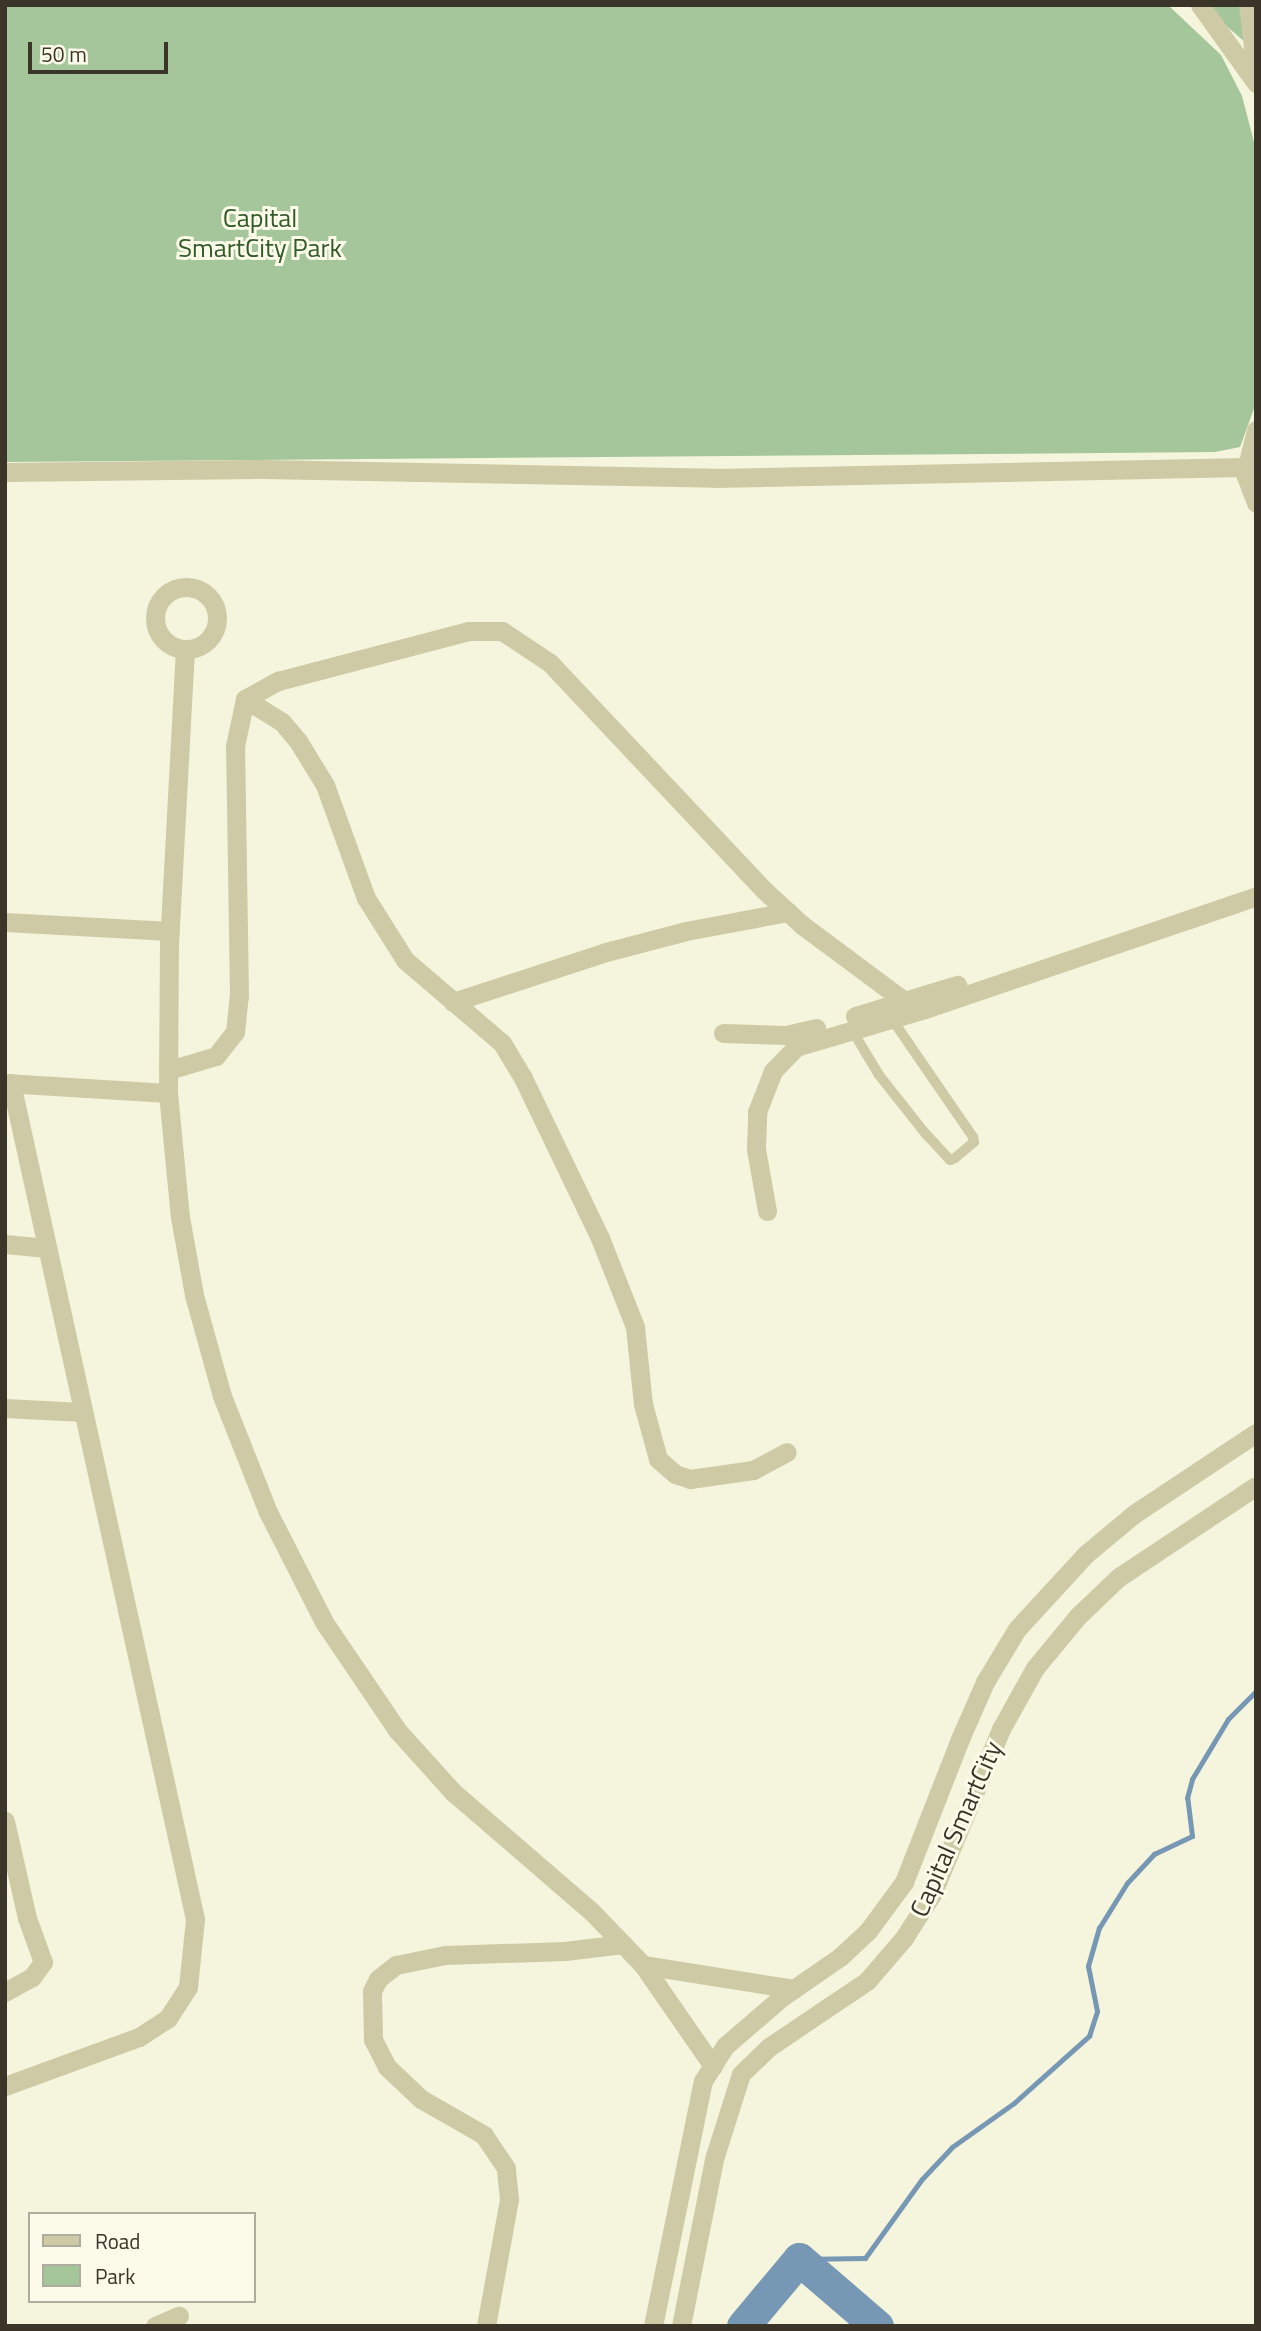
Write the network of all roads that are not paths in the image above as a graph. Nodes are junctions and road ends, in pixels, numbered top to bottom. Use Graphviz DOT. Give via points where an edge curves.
graph roads {
  1 [pos="1200,5"];
  2 [pos="1248,5"];
  3 [pos="1256,72"];
  4 [pos="1256,83"];
  5 [pos="1256,430"];
  6 [pos="1246,467"];
  7 [pos="5,472"];
  8 [pos="1256,503"];
  9 [pos="185,649"];
  10 [pos="246,699"];
  11 [pos="1256,885"];
  12 [pos="1256,896"];
  13 [pos="788,912"];
  14 [pos="5,922"];
  15 [pos="170,932"];
  16 [pos="453,1002"];
  17 [pos="911,1006"];
  18 [pos="892,1019"];
  19 [pos="852,1030"];
  20 [pos="723,1033"];
  21 [pos="794,1041"];
  22 [pos="169,1070"];
  23 [pos="8,1083"];
  24 [pos="169,1093"];
  25 [pos="767,1211"];
  26 [pos="5,1244"];
  27 [pos="47,1248"];
  28 [pos="5,1408"];
  29 [pos="83,1412"];
  30 [pos="1256,1433"];
  31 [pos="786,1452"];
  32 [pos="1256,1486"];
  33 [pos="5,1821"];
  34 [pos="5,1872"];
  35 [pos="27,1919"];
  36 [pos="623,1944"];
  37 [pos="643,1965"];
  38 [pos="794,1989"];
  39 [pos="5,1992"];
  40 [pos="713,2066"];
  41 [pos="5,2086"];
  42 [pos="179,2316"];
  43 [pos="155,2326"];
  44 [pos="486,2326"];
  45 [pos="653,2326"];
  46 [pos="681,2326"];
  1 -- 4 [label="street"];
  2 -- 3 [label="street"];
  5 -- 6 [label="street"];
  6 -- 7 [label="street" via="716,478 264,469"];
  6 -- 8 [label="street"];
  9 -- 15 [label="street"];
  10 -- 13 [label="street" via="278,681 469,631 502,631 550,663"];
  10 -- 16 [label="street" via="282,722 298,741 325,785 366,898 384,930 405,960"];
  10 -- 22 [label="street" via="235,746 239,996 235,1032 216,1056"];
  11 -- 17 [label="street" via="1182,915"];
  12 -- 17 [label="street"];
  13 -- 16 [label="street" via="640,943"];
  13 -- 17 [label="street"];
  14 -- 15 [label="street"];
  15 -- 22 [label="street"];
  16 -- 31 [label="street" via="502,1043 600,1238 635,1327 643,1404 658,1459 675,1474 690,1479 753,1470"];
  17 -- 18 [label="street"];
  17 -- 21 [label="street"];
  18 -- 19 [label="street"];
  18 -- 19 [label="lane" via="973,1136 974,1142 955,1158 950,1160 878,1075"];
  19 -- 21 [label="street"];
  20 -- 21 [label="street"];
  21 -- 25 [label="street" via="773,1071 757,1112 756,1149"];
  22 -- 24 [label="street"];
  23 -- 24 [label="street"];
  23 -- 27 [label="street"];
  24 -- 36 [label="street" via="187,1256 222,1396 268,1512 324,1622 397,1730 453,1792"];
  26 -- 27 [label="street"];
  27 -- 29 [label="street"];
  28 -- 29 [label="street"];
  29 -- 41 [label="street" via="195,1919 188,1987 168,2018 139,2037"];
  30 -- 38 [label="street" via="1124,1522 1086,1554 1017,1629 970,1716 904,1882 868,1931"];
  32 -- 46 [label="street, Capital SmartCity" via="1119,1577 1078,1616 1035,1668 1001,1729 932,1894 904,1938 867,1981 769,2048 741,2074 714,2159"];
  33 -- 35 [label="street"];
  34 -- 35 [label="street"];
  35 -- 39 [label="street" via="43,1962 32,1977"];
  36 -- 37 [label="street"];
  36 -- 44 [label="street" via="433,1958 396,1965 377,1979 372,1991 373,2040 387,2067 421,2099 484,2135 506,2168 509,2199"];
  37 -- 38 [label="street"];
  37 -- 40 [label="street"];
  38 -- 40 [label="street" via="725,2046"];
  40 -- 45 [label="street" via="703,2081"];
  42 -- 43 [label="street"];
}
